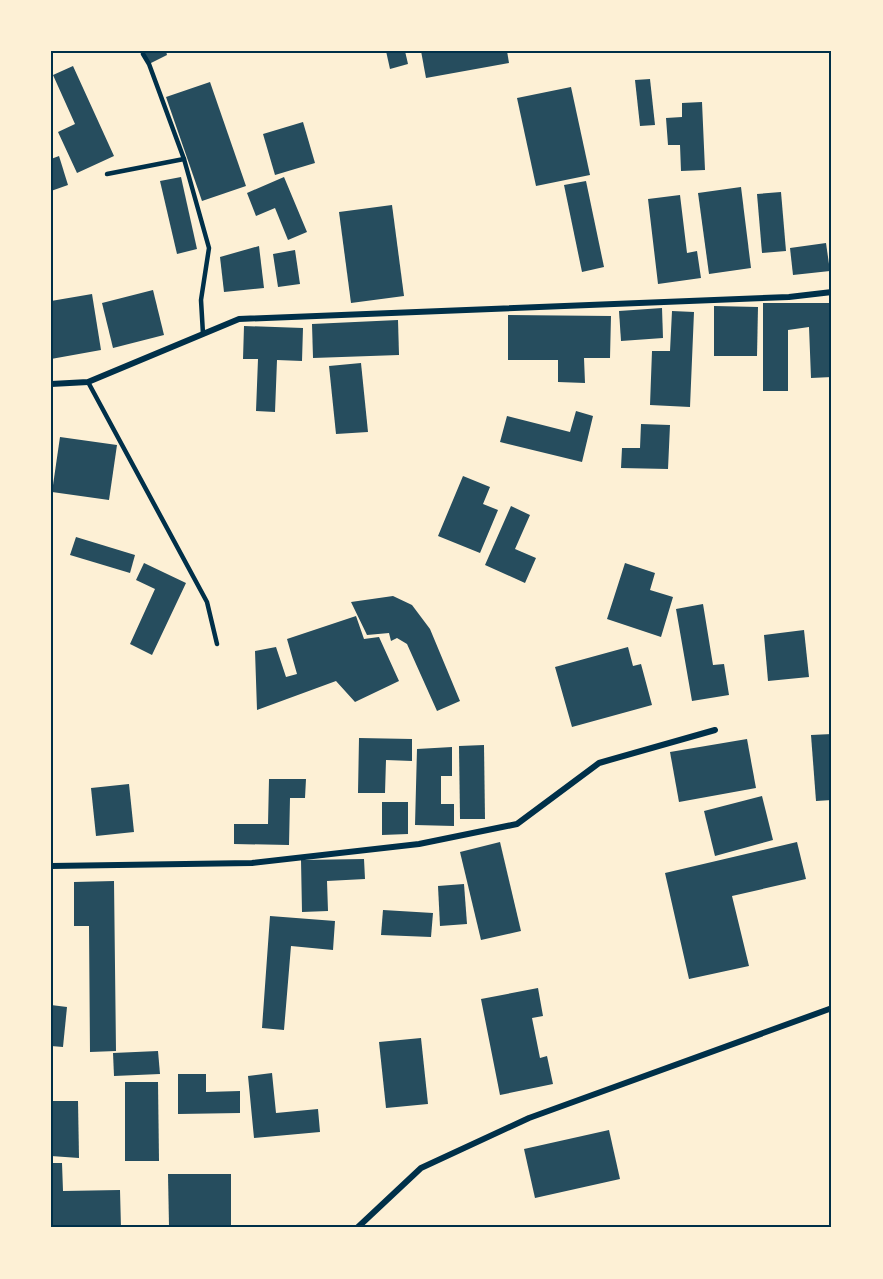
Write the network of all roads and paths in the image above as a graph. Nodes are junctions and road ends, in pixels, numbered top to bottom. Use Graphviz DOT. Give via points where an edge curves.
graph roads {
  1 [pos="143,54"];
  2 [pos="184,159"];
  3 [pos="107,174"];
  4 [pos="832,292"];
  5 [pos="203,334"];
  6 [pos="88,382"];
  7 [pos="51,384"];
  8 [pos="217,644"];
  9 [pos="715,730"];
  10 [pos="51,866"];
  11 [pos="832,1008"];
  12 [pos="357,1228"];
  1 -- 2 [label="lane"];
  2 -- 3 [label="lane"];
  2 -- 5 [label="lane" via="209,248 201,300"];
  4 -- 5 [label="street" via="789,297 239,319"];
  5 -- 6 [label="street"];
  6 -- 7 [label="street"];
  6 -- 8 [label="lane" via="207,602"];
  9 -- 10 [label="street" via="599,763 517,824 419,844 252,863"];
  11 -- 12 [label="street" via="529,1118 421,1168"];
}
